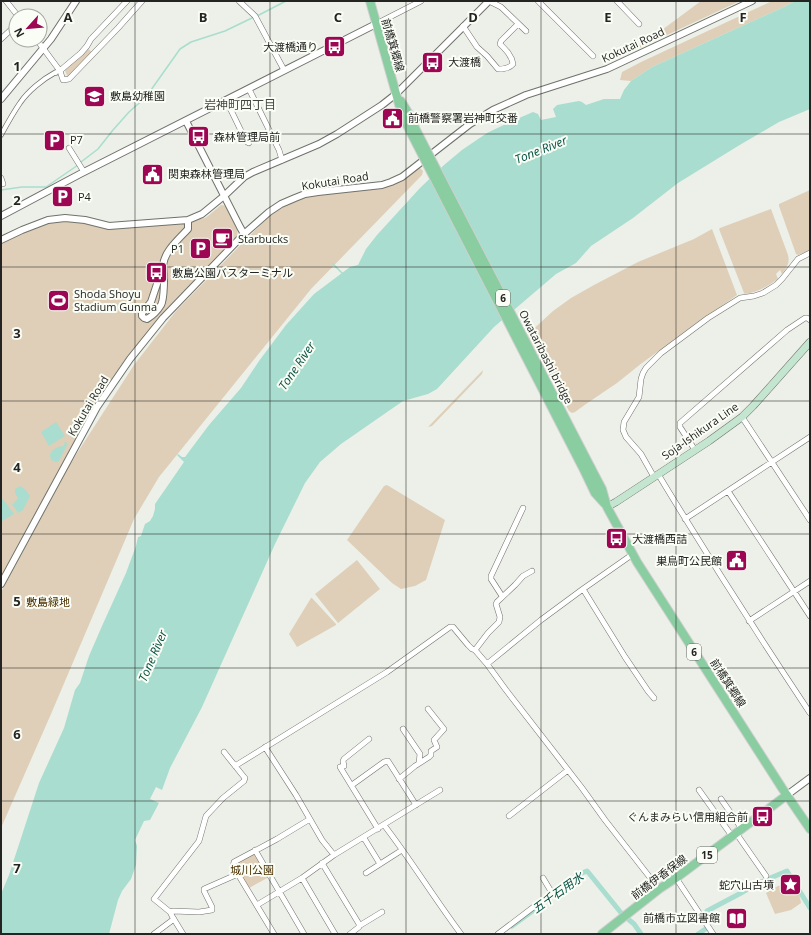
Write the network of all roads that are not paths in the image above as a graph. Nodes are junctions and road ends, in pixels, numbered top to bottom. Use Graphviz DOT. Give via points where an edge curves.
graph roads {
  1 [pos="76,1"];
  2 [pos="127,1"];
  3 [pos="142,1"];
  4 [pos="239,1"];
  5 [pos="370,1"];
  6 [pos="421,1"];
  7 [pos="489,1"];
  8 [pos="538,1"];
  9 [pos="618,1"];
  10 [pos="752,1"];
  11 [pos="376,24"];
  12 [pos="518,24"];
  13 [pos="640,24"];
  14 [pos="464,26"];
  15 [pos="526,31"];
  16 [pos="48,42"];
  17 [pos="43,48"];
  18 [pos="593,56"];
  19 [pos="284,70"];
  20 [pos="58,72"];
  21 [pos="249,89"];
  22 [pos="396,94"];
  23 [pos="1,98"];
  24 [pos="226,100"];
  25 [pos="186,120"];
  26 [pos="412,130"];
  27 [pos="1,135"];
  28 [pos="249,144"];
  29 [pos="69,148"];
  30 [pos="282,160"];
  31 [pos="84,172"];
  32 [pos="1,178"];
  33 [pos="3,184"];
  34 [pos="224,196"];
  35 [pos="1,216"];
  36 [pos="188,220"];
  37 [pos="244,234"];
  38 [pos="1,240"];
  39 [pos="810,253"];
  40 [pos="163,266"];
  41 [pos="810,320"];
  42 [pos="810,342"];
  43 [pos="742,417"];
  44 [pos="810,437"];
  45 [pos="695,450"];
  46 [pos="772,462"];
  47 [pos="588,470"];
  48 [pos="656,475"];
  49 [pos="728,492"];
  50 [pos="607,506"];
  51 [pos="523,508"];
  52 [pos="685,519"];
  53 [pos="810,520"];
  54 [pos="632,554"];
  55 [pos="532,571"];
  56 [pos="810,582"];
  57 [pos="1,584"];
  58 [pos="583,589"];
  59 [pos="794,592"];
  60 [pos="502,596"];
  61 [pos="810,616"];
  62 [pos="750,621"];
  63 [pos="475,650"];
  64 [pos="487,664"];
  65 [pos="654,698"];
  66 [pos="428,709"];
  67 [pos="810,713"];
  68 [pos="403,729"];
  69 [pos="369,739"];
  70 [pos="266,747"];
  71 [pos="224,752"];
  72 [pos="419,763"];
  73 [pos="235,766"];
  74 [pos="568,770"];
  75 [pos="810,778"];
  76 [pos="399,779"];
  77 [pos="352,785"];
  78 [pos="440,790"];
  79 [pos="699,790"];
  80 [pos="787,795"];
  81 [pos="720,799"];
  82 [pos="416,804"];
  83 [pos="509,816"];
  84 [pos="310,819"];
  85 [pos="384,825"];
  86 [pos="378,829"];
  87 [pos="810,829"];
  88 [pos="737,833"];
  89 [pos="364,838"];
  90 [pos="255,850"];
  91 [pos="402,850"];
  92 [pos="334,855"];
  93 [pos="322,863"];
  94 [pos="380,864"];
  95 [pos="366,873"];
  96 [pos="238,874"];
  97 [pos="766,876"];
  98 [pos="302,878"];
  99 [pos="543,878"];
  100 [pos="676,878"];
  101 [pos="659,889"];
  102 [pos="280,892"];
  103 [pos="257,905"];
  104 [pos="170,912"];
  105 [pos="382,912"];
  106 [pos="174,919"];
  107 [pos="359,926"];
  108 [pos="154,934"];
  109 [pos="183,934"];
  110 [pos="274,934"];
  111 [pos="304,934"];
  112 [pos="335,934"];
  113 [pos="350,934"];
  114 [pos="461,934"];
  115 [pos="498,934"];
  116 [pos="602,934"];
  117 [pos="713,934"];
  1 -- 16 [label="street"];
  2 -- 20 [label="street" via="81,53"];
  3 -- 20 [label="street" via="69,79 63,80"];
  4 -- 19 [label="street" via="255,16"];
  5 -- 11 [label="main road, 前橋箕郷線 / 6"];
  6 -- 11 [label="street"];
  7 -- 12 [label="street" via="501,7"];
  7 -- 14 [label="street"];
  8 -- 18 [label="street"];
  9 -- 13 [label="street"];
  10 -- 37 [label="street, Kokutai Road" via="607,69 533,92 499,108 470,124 402,177 382,185 305,194 281,204"];
  11 -- 19 [label="street"];
  11 -- 22 [label="main road, 前橋箕郷線 / 6"];
  12 -- 14 [label="street" via="500,44 507,51 513,64 500,69 477,46"];
  12 -- 15 [label="street"];
  14 -- 22 [label="street"];
  17 -- 20 [label="street"];
  17 -- 23 [label="street"];
  19 -- 21 [label="street"];
  20 -- 27 [label="street" via="46,78 21,101"];
  21 -- 24 [label="street"];
  21 -- 30 [label="street"];
  22 -- 26 [label="main road, 前橋箕郷線 / 6" via="402,115"];
  22 -- 30 [label="street" via="337,134"];
  24 -- 25 [label="street"];
  24 -- 28 [label="street"];
  25 -- 31 [label="street"];
  25 -- 34 [label="street"];
  26 -- 47 [label="main road, Owataribashi bridge / 6, bridge"];
  29 -- 31 [label="street"];
  30 -- 34 [label="street" via="244,177"];
  31 -- 35 [label="street"];
  32 -- 33 [label="street"];
  34 -- 36 [label="street" via="202,214"];
  34 -- 37 [label="street"];
  36 -- 38 [label="street" via="109,226 65,218 48,220"];
  36 -- 40 [label="street" via="188,229 169,251"];
  37 -- 57 [label="street, Kokutai Road" via="163,318 126,365 97,407"];
  39 -- 48 [label="street" via="798,259 776,285 754,296 740,298 708,318 661,353 643,372 638,397 624,422 623,430"];
  40 -- 40 [label="street" via="165,272 162,304 147,319 142,313 151,302"];
  41 -- 45 [label="street" via="805,318 787,330 680,423"];
  42 -- 43 [label="main road, Soja-Ishikura Line"];
  43 -- 45 [label="main road, Soja-Ishikura Line"];
  43 -- 46 [label="street"];
  44 -- 46 [label="street"];
  45 -- 48 [label="main road, Soja-Ishikura Line"];
  46 -- 49 [label="street"];
  46 -- 53 [label="street"];
  47 -- 50 [label="main road, 前橋箕郷線 / 6" via="595,493"];
  48 -- 50 [label="main road, Soja-Ishikura Line"];
  48 -- 52 [label="street"];
  49 -- 52 [label="street"];
  49 -- 59 [label="street"];
  50 -- 54 [label="main road, 前橋箕郷線 / 6"];
  51 -- 60 [label="street" via="491,576"];
  52 -- 62 [label="street"];
  54 -- 58 [label="street"];
  54 -- 80 [label="main road, 前橋箕郷線 / 6"];
  55 -- 60 [label="street"];
  56 -- 59 [label="street"];
  58 -- 64 [label="street"];
  58 -- 65 [label="street"];
  59 -- 61 [label="street"];
  59 -- 62 [label="street"];
  60 -- 63 [label="street" via="496,604 499,622"];
  62 -- 67 [label="street"];
  63 -- 64 [label="street"];
  63 -- 70 [label="street" via="450,627 394,667"];
  64 -- 74 [label="street"];
  66 -- 72 [label="street" via="444,729 434,740 437,747"];
  68 -- 72 [label="street" via="420,754"];
  69 -- 77 [label="street" via="344,759 344,766 340,768"];
  70 -- 73 [label="street"];
  70 -- 84 [label="street"];
  71 -- 73 [label="street"];
  72 -- 76 [label="street"];
  73 -- 104 [label="street" via="245,778 244,781 206,816 199,841 154,897 154,900"];
  74 -- 83 [label="street"];
  74 -- 101 [label="street"];
  75 -- 80 [label="street"];
  76 -- 77 [label="street" via="386,761"];
  76 -- 82 [label="street"];
  77 -- 86 [label="street"];
  78 -- 82 [label="street"];
  79 -- 88 [label="street"];
  80 -- 87 [label="main road, 前橋箕郷線 / 6"];
  80 -- 88 [label="main road, 前橋伊香保線 / 15"];
  81 -- 88 [label="street"];
  82 -- 85 [label="street"];
  84 -- 90 [label="street"];
  84 -- 92 [label="street"];
  85 -- 86 [label="street"];
  85 -- 91 [label="street"];
  86 -- 89 [label="street"];
  88 -- 97 [label="street"];
  88 -- 100 [label="main road, 前橋伊香保線 / 15"];
  89 -- 92 [label="street"];
  89 -- 94 [label="street"];
  90 -- 96 [label="street" via="234,862"];
  90 -- 102 [label="street"];
  91 -- 94 [label="street"];
  91 -- 114 [label="street"];
  92 -- 93 [label="street"];
  93 -- 98 [label="street"];
  93 -- 107 [label="street"];
  94 -- 95 [label="street"];
  96 -- 103 [label="street"];
  96 -- 104 [label="street" via="204,889 212,910"];
  98 -- 102 [label="street"];
  98 -- 112 [label="street"];
  99 -- 115 [label="street" via="552,894"];
  100 -- 101 [label="main road, 前橋伊香保線 / 15"];
  100 -- 117 [label="street"];
  101 -- 116 [label="main road, 前橋伊香保線 / 15"];
  102 -- 103 [label="street"];
  102 -- 111 [label="street"];
  103 -- 110 [label="street"];
  104 -- 106 [label="street"];
  105 -- 107 [label="street"];
  106 -- 108 [label="street"];
  106 -- 109 [label="street"];
  107 -- 113 [label="street"];
}
